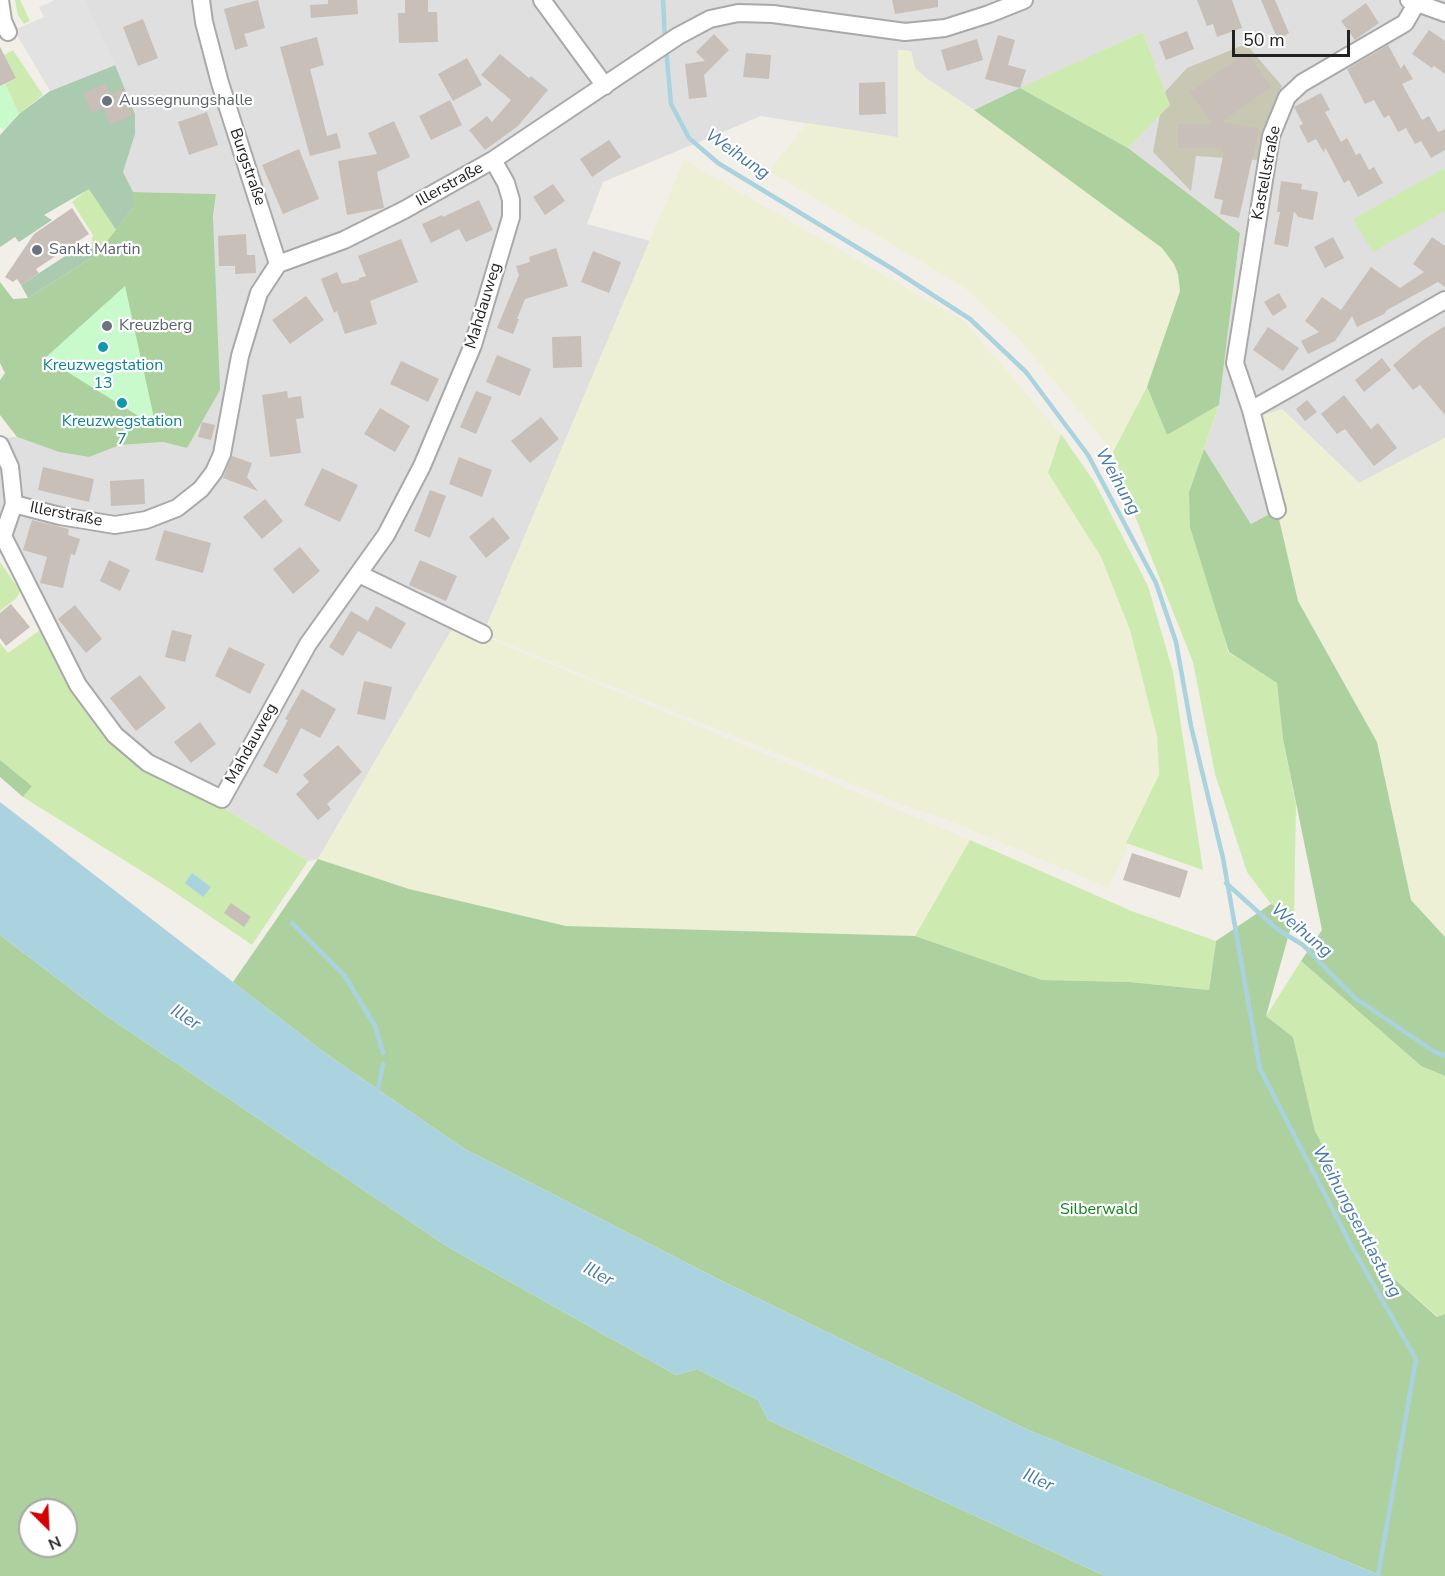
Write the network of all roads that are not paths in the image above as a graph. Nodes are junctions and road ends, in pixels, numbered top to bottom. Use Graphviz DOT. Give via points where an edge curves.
graph roads {
  1 [pos="0,0"];
  2 [pos="201,0"];
  3 [pos="542,0"];
  4 [pos="1024,0"];
  5 [pos="1413,2"];
  6 [pos="738,6"];
  7 [pos="1445,13"];
  8 [pos="8,32"];
  9 [pos="605,86"];
  10 [pos="494,160"];
  11 [pos="278,264"];
  12 [pos="1445,300"];
  13 [pos="1251,410"];
  14 [pos="0,445"];
  15 [pos="14,504"];
  16 [pos="1277,510"];
  17 [pos="1,537"];
  18 [pos="359,574"];
  19 [pos="483,634"];
  1 -- 8 [label="street"];
  2 -- 11 [label="street, Burgstraße" via="217,74"];
  3 -- 9 [label="street"];
  4 -- 6 [label="street, Illerstraße" via="945,28 905,32"];
  5 -- 7 [label="street"];
  5 -- 13 [label="street, Kastellstraße" via="1405,23 1302,83 1287,97 1271,136 1235,363"];
  6 -- 9 [label="street, Illerstraße" via="678,36"];
  9 -- 10 [label="street, Illerstraße"];
  10 -- 11 [label="street, Illerstraße" via="344,240"];
  10 -- 18 [label="street, Mahdauweg" via="506,183 511,217 473,345 422,466 386,535"];
  11 -- 15 [label="street, Illerstraße" via="259,293 240,356 222,454 201,489 177,508 146,520 115,525"];
  12 -- 13 [label="street"];
  13 -- 16 [label="street, Kastellstraße"];
  14 -- 15 [label="street, Illerstraße" via="10,467"];
  15 -- 17 [label="street, Illerstraße"];
  17 -- 18 [label="street, Mahdauweg" via="78,685 115,735 148,763 222,799 308,644"];
  18 -- 19 [label="street"];
}
